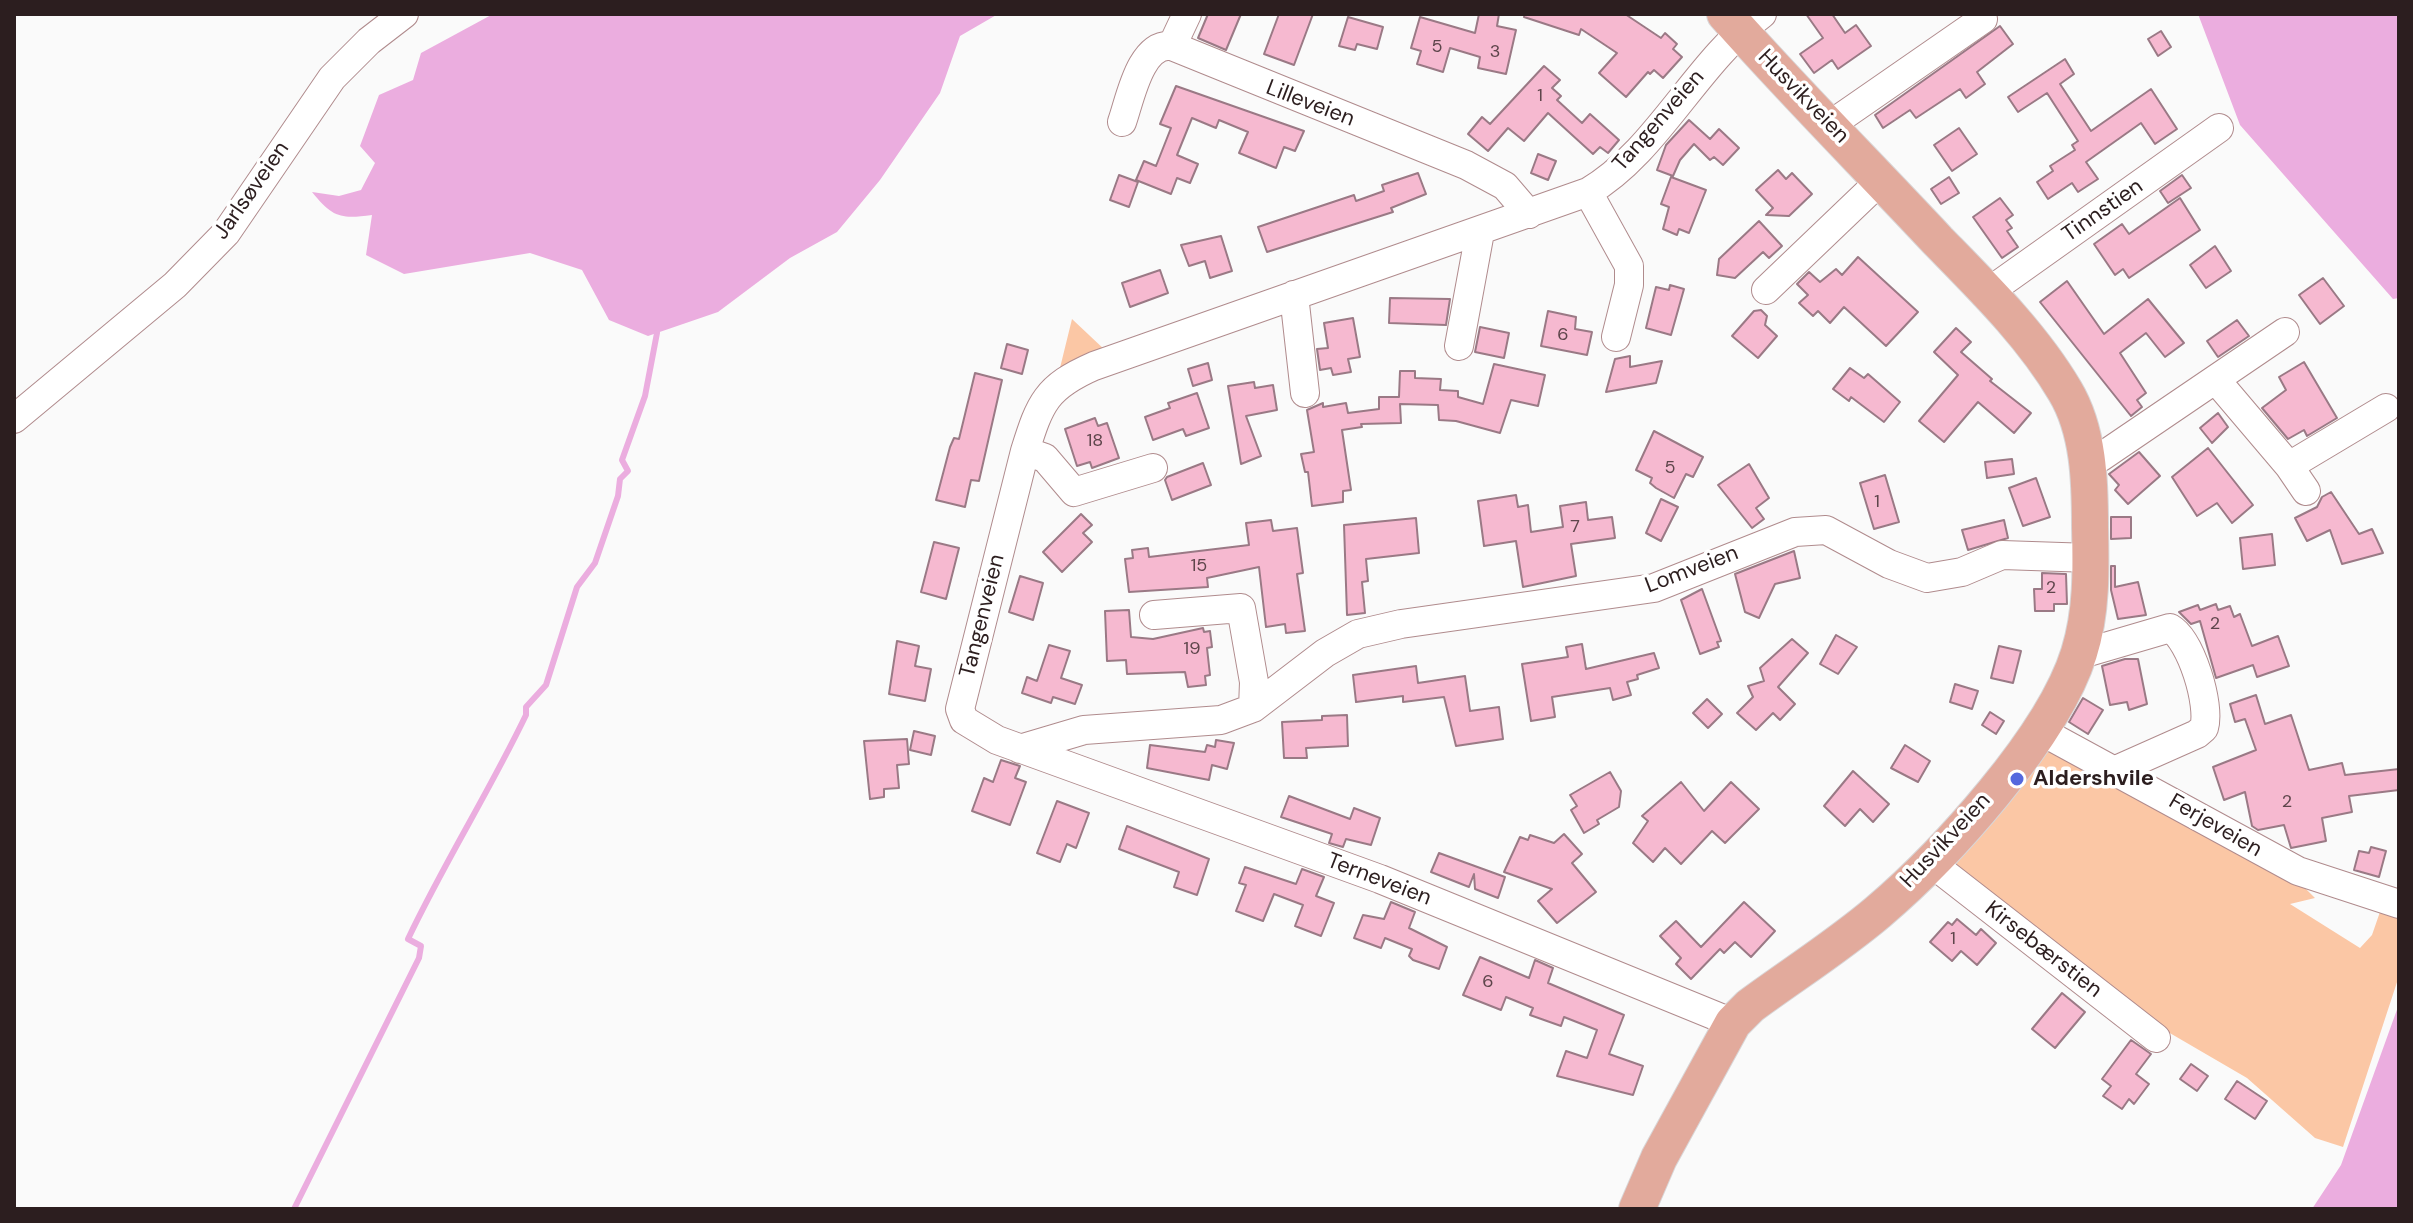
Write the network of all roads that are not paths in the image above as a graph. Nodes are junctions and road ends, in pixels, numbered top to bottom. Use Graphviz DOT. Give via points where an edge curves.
graph roads {
  1 [pos="404,14"];
  2 [pos="1187,14"];
  3 [pos="1983,19"];
  4 [pos="1742,20"];
  5 [pos="1172,46"];
  6 [pos="1122,122"];
  7 [pos="1830,125"];
  8 [pos="2219,128"];
  9 [pos="1881,180"];
  10 [pos="1588,192"];
  11 [pos="1529,214"];
  12 [pos="1480,232"];
  13 [pos="1766,290"];
  14 [pos="1987,293"];
  15 [pos="1294,295"];
  16 [pos="2285,332"];
  17 [pos="1616,337"];
  18 [pos="1459,346"];
  19 [pos="2216,380"];
  20 [pos="1305,393"];
  21 [pos="2386,408"];
  22 [pos="14,419"];
  23 [pos="1025,451"];
  24 [pos="2087,462"];
  25 [pos="2289,466"];
  26 [pos="1153,468"];
  27 [pos="2306,491"];
  28 [pos="2091,558"];
  29 [pos="1154,615"];
  30 [pos="2078,655"];
  31 [pos="1253,708"];
  32 [pos="2039,730"];
  33 [pos="1020,749"];
  34 [pos="2116,770"];
  35 [pos="1930,862"];
  36 [pos="2399,904"];
  37 [pos="1733,1023"];
  38 [pos="2156,1038"];
  39 [pos="1637,1209"];
  1 -- 22 [label="street, Jarlsøveien" via="357,51 318,95 226,233 175,285"];
  2 -- 5 [label="street"];
  3 -- 7 [label="street"];
  4 -- 7 [label="main road, Husvikveien"];
  4 -- 10 [label="street, Tangenveien" via="1621,170"];
  5 -- 6 [label="street" via="1149,55"];
  5 -- 11 [label="street, Lilleveien" via="1466,165 1505,186"];
  7 -- 9 [label="main road, Husvikveien"];
  8 -- 14 [label="street, Tinnstien"];
  9 -- 13 [label="street"];
  9 -- 14 [label="main road, Husvikveien"];
  10 -- 11 [label="street, Tangenveien"];
  10 -- 17 [label="street" via="1629,266"];
  11 -- 12 [label="street, Tangenveien"];
  12 -- 15 [label="street, Tangenveien"];
  12 -- 18 [label="street"];
  14 -- 24 [label="main road, Husvikveien" via="2066,393"];
  15 -- 20 [label="street"];
  15 -- 23 [label="street, Tangenveien" via="1074,374 1046,397"];
  16 -- 19 [label="street"];
  19 -- 24 [label="street"];
  19 -- 25 [label="street"];
  21 -- 25 [label="street"];
  23 -- 26 [label="street" via="1045,458 1074,492"];
  23 -- 33 [label="street, Tangenveien" via="960,709 973,727"];
  24 -- 28 [label="main road, Husvikveien"];
  25 -- 27 [label="street"];
  28 -- 30 [label="main road, Husvikveien" via="2088,615"];
  28 -- 31 [label="street, Lomveien" via="2002,555 1962,572 1927,578 1889,564 1837,534 1795,532 1654,588 1358,634"];
  29 -- 31 [label="street" via="1241,608 1254,682"];
  30 -- 32 [label="main road, Husvikveien"];
  30 -- 34 [label="street" via="2170,628 2184,643 2206,703 2204,728 2197,734"];
  31 -- 33 [label="street, Lomveien" via="1221,720 1084,730"];
  32 -- 34 [label="street, Ferjeveien"];
  32 -- 35 [label="main road, Husvikveien"];
  33 -- 37 [label="street, Terneveien" via="1380,879"];
  34 -- 36 [label="street, Ferjeveien" via="2298,871"];
  35 -- 37 [label="main road, Husvikveien" via="1877,913"];
  35 -- 38 [label="street, Kirsebærstien"];
  37 -- 39 [label="main road, Husvikveien"];
}
